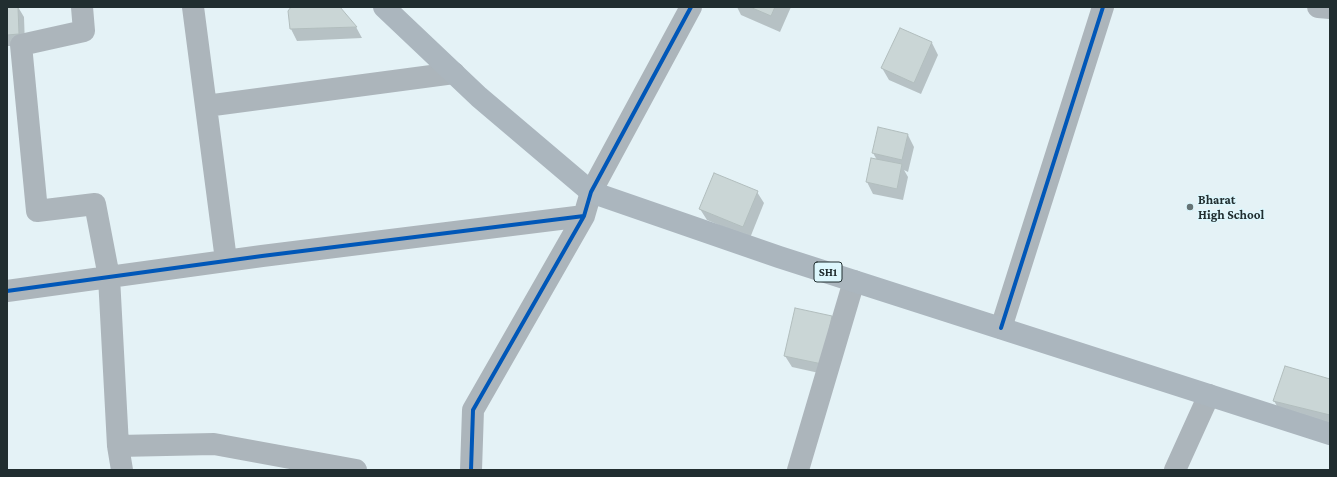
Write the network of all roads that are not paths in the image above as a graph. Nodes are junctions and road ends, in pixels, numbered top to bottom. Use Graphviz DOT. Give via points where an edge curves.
graph roads {
  1 [pos="82,7"];
  2 [pos="193,7"];
  3 [pos="384,7"];
  4 [pos="691,7"];
  5 [pos="1103,7"];
  6 [pos="1318,7"];
  7 [pos="1330,8"];
  8 [pos="454,73"];
  9 [pos="206,106"];
  10 [pos="591,192"];
  11 [pos="584,216"];
  12 [pos="226,260"];
  13 [pos="110,277"];
  14 [pos="854,281"];
  15 [pos="7,291"];
  16 [pos="1000,328"];
  17 [pos="1209,395"];
  18 [pos="1330,434"];
  19 [pos="118,446"];
  20 [pos="122,470"];
  21 [pos="356,470"];
  22 [pos="471,470"];
  23 [pos="798,470"];
  24 [pos="1175,470"];
  1 -- 13 [label="street" via="84,31 21,45 37,211 95,204"];
  2 -- 9 [label="street"];
  3 -- 8 [label="main road, SH1"];
  4 -- 10 [label="street"];
  5 -- 16 [label="street"];
  6 -- 7 [label="street"];
  8 -- 9 [label="street"];
  8 -- 10 [label="main road, SH1"];
  9 -- 12 [label="street"];
  10 -- 11 [label="street"];
  10 -- 14 [label="main road, SH1"];
  11 -- 12 [label="street"];
  11 -- 22 [label="street" via="473,410"];
  12 -- 13 [label="street"];
  13 -- 15 [label="street"];
  13 -- 19 [label="street"];
  14 -- 16 [label="main road, SH1"];
  14 -- 23 [label="street"];
  16 -- 17 [label="main road, SH1"];
  17 -- 18 [label="main road, SH1"];
  17 -- 24 [label="street"];
  19 -- 20 [label="street"];
  19 -- 21 [label="street" via="214,444"];
}
